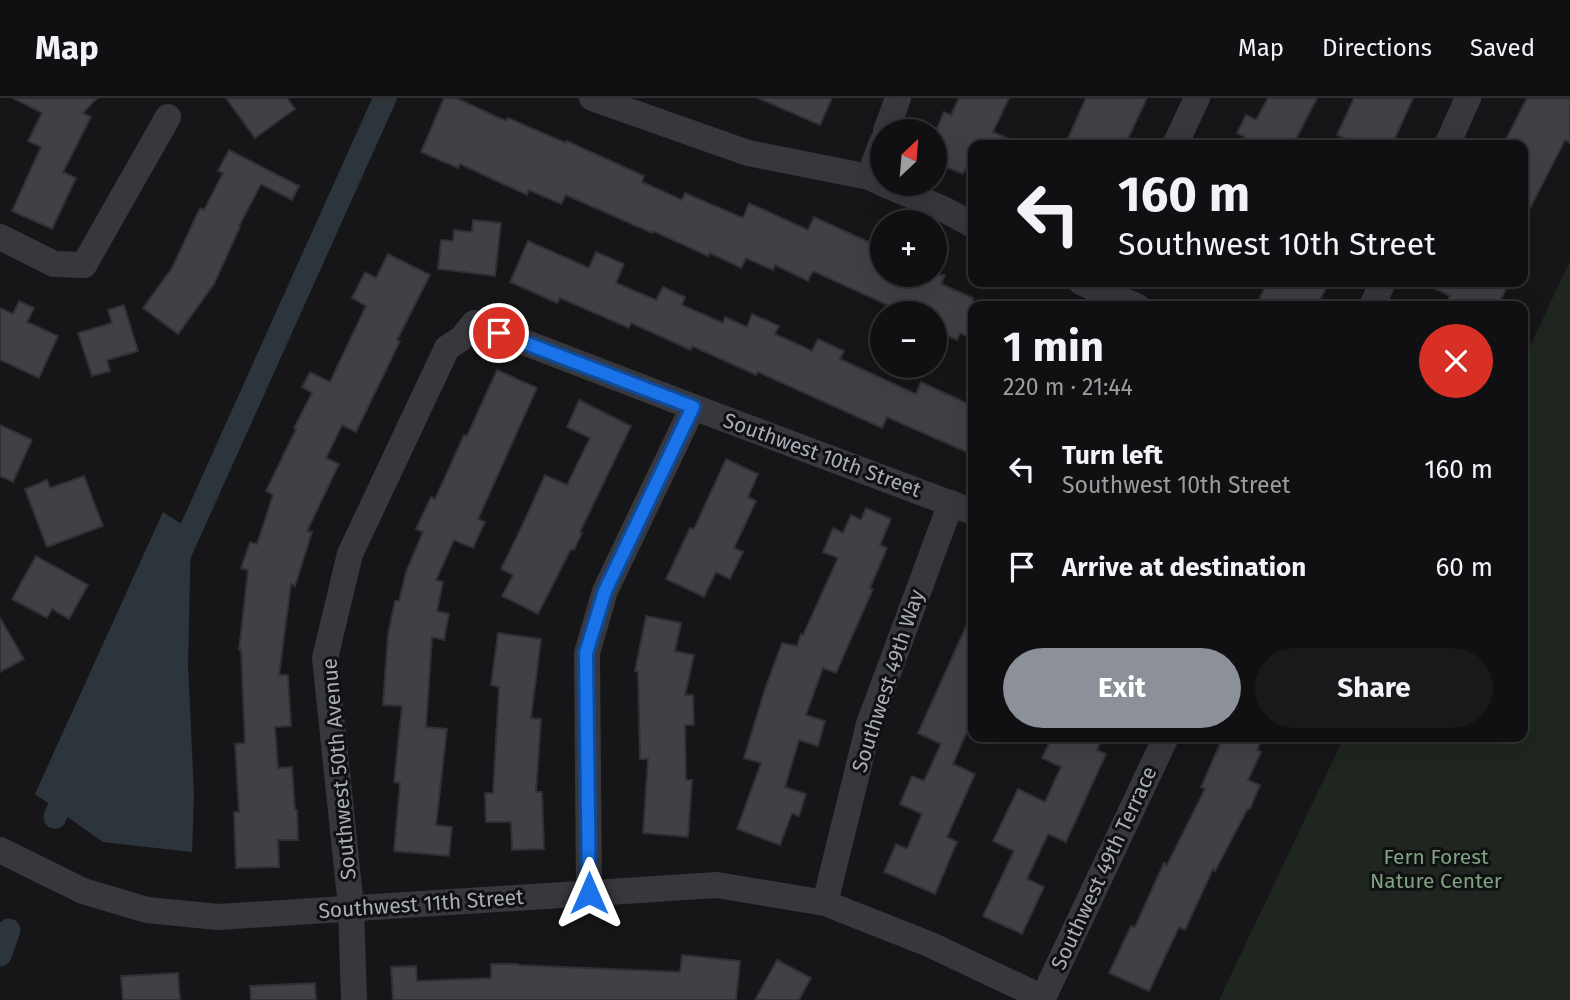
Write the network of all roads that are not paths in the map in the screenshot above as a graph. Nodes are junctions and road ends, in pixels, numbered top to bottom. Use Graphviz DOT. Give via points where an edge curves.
graph roads {
  1 [pos="592,98"];
  2 [pos="898,98"];
  3 [pos="1197,98"];
  4 [pos="1468,98"];
  5 [pos="624,104"];
  6 [pos="168,117"];
  7 [pos="890,119"];
  8 [pos="1177,140"];
  9 [pos="1449,140"];
  10 [pos="870,179"];
  11 [pos="913,196"];
  12 [pos="968,222"];
  13 [pos="0,237"];
  14 [pos="1109,288"];
  15 [pos="1129,301"];
  16 [pos="474,323"];
  17 [pos="693,407"];
  18 [pos="962,507"];
  19 [pos="1164,742"];
  20 [pos="0,850"];
  21 [pos="589,893"];
  22 [pos="825,903"];
  23 [pos="351,907"];
  24 [pos="1042,999"];
  25 [pos="354,1000"];
  1 -- 5 [label="street"];
  2 -- 7 [label="street"];
  3 -- 8 [label="street"];
  4 -- 9 [label="street"];
  5 -- 10 [label="street" via="748,153"];
  6 -- 13 [label="street" via="84,265 54,264"];
  11 -- 12 [label="street"];
  14 -- 15 [label="street"];
  16 -- 17 [label="street, Southwest 10th Street"];
  16 -- 23 [label="street, Southwest 50th Avenue" via="447,348 350,554 325,659"];
  17 -- 18 [label="street, Southwest 10th Street"];
  17 -- 21 [label="street" via="605,591 586,653"];
  18 -- 22 [label="street, Southwest 49th Way" via="869,724"];
  19 -- 24 [label="street, Southwest 49th Terrace"];
  20 -- 23 [label="street, Southwest 11th Street" via="83,891 147,910 218,917"];
  21 -- 22 [label="street, Southwest 11th Street" via="717,886"];
  21 -- 23 [label="street, Southwest 11th Street"];
  22 -- 24 [label="street, Southwest 11th Street" via="931,944"];
  23 -- 25 [label="street, Southwest 50th Avenue"];
}
